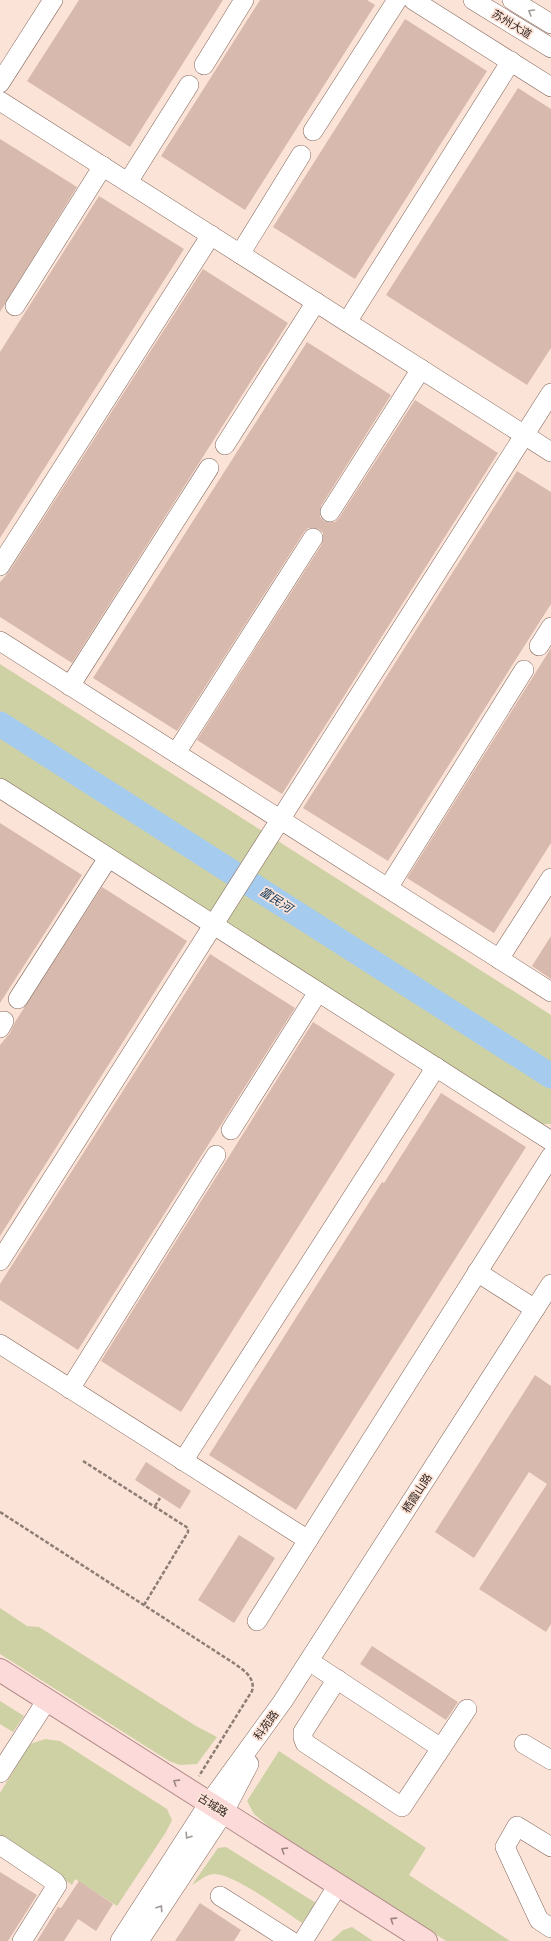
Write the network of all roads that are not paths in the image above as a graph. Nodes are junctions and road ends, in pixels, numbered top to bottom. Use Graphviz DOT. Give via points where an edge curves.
graph roads {
  1 [pos="53,0"];
  2 [pos="244,0"];
  3 [pos="397,0"];
  4 [pos="413,0"];
  5 [pos="473,0"];
  6 [pos="512,0"];
  7 [pos="551,24"];
  8 [pos="551,48"];
  9 [pos="510,61"];
  10 [pos="204,65"];
  11 [pos="0,83"];
  12 [pos="189,85"];
  13 [pos="551,87"];
  14 [pos="0,100"];
  15 [pos="313,131"];
  16 [pos="301,155"];
  17 [pos="103,166"];
  18 [pos="128,182"];
  19 [pos="211,235"];
  20 [pos="240,254"];
  21 [pos="316,302"];
  22 [pos="15,306"];
  23 [pos="347,322"];
  24 [pos="421,369"];
  25 [pos="551,393"];
  26 [pos="524,435"];
  27 [pos="225,445"];
  28 [pos="551,452"];
  29 [pos="210,468"];
  30 [pos="330,512"];
  31 [pos="313,538"];
  32 [pos="0,566"];
  33 [pos="551,627"];
  34 [pos="0,641"];
  35 [pos="539,646"];
  36 [pos="524,670"];
  37 [pos="70,686"];
  38 [pos="176,753"];
  39 [pos="1,792"];
  40 [pos="280,820"];
  41 [pos="108,858"];
  42 [pos="551,878"];
  43 [pos="388,888"];
  44 [pos="213,925"];
  45 [pos="500,959"];
  46 [pos="318,992"];
  47 [pos="551,992"];
  48 [pos="18,999"];
  49 [pos="436,1067"];
  50 [pos="231,1130"];
  51 [pos="551,1141"];
  52 [pos="216,1155"];
  53 [pos="551,1156"];
  54 [pos="0,1261"];
  55 [pos="477,1272"];
  56 [pos="551,1284"];
  57 [pos="535,1309"];
  58 [pos="0,1344"];
  59 [pos="70,1389"];
  60 [pos="183,1461"];
  61 [pos="308,1540"];
  62 [pos="257,1621"];
  63 [pos="309,1661"];
  64 [pos="0,1670"];
  65 [pos="337,1679"];
  66 [pos="0,1685"];
  67 [pos="283,1701"];
  68 [pos="43,1706"];
  69 [pos="466,1709"];
  70 [pos="524,1744"];
  71 [pos="441,1748"];
  72 [pos="551,1760"];
  73 [pos="0,1774"];
  74 [pos="213,1814"];
  75 [pos="0,1846"];
  76 [pos="551,1847"];
  77 [pos="334,1891"];
  78 [pos="220,1896"];
  79 [pos="551,1928"];
  80 [pos="22,1941"];
  81 [pos="120,1941"];
  82 [pos="138,1941"];
  83 [pos="291,1941"];
  84 [pos="303,1941"];
  85 [pos="398,1941"];
  86 [pos="426,1941"];
  1 -- 11 [label="street"];
  2 -- 10 [label="street"];
  3 -- 15 [label="street"];
  4 -- 9 [label="street"];
  5 -- 8 [label="street, 苏州大道"];
  7 -- 6 [label="street, 苏州大道, one-way"];
  9 -- 13 [label="street"];
  9 -- 23 [label="street"];
  12 -- 18 [label="street"];
  14 -- 17 [label="street"];
  16 -- 20 [label="street"];
  17 -- 18 [label="street"];
  17 -- 22 [label="street"];
  18 -- 19 [label="street"];
  19 -- 20 [label="street"];
  19 -- 32 [label="street"];
  20 -- 21 [label="street"];
  21 -- 23 [label="street"];
  21 -- 27 [label="street"];
  23 -- 24 [label="street"];
  24 -- 26 [label="street"];
  24 -- 30 [label="street"];
  25 -- 26 [label="street"];
  26 -- 28 [label="street"];
  26 -- 40 [label="street"];
  29 -- 37 [label="street"];
  31 -- 38 [label="street"];
  33 -- 35 [label="street"];
  34 -- 37 [label="street"];
  36 -- 43 [label="street"];
  37 -- 38 [label="street"];
  38 -- 40 [label="street"];
  39 -- 41 [label="street"];
  40 -- 43 [label="street"];
  40 -- 44 [label="street"];
  41 -- 44 [label="street"];
  41 -- 48 [label="street"];
  42 -- 45 [label="street"];
  43 -- 45 [label="street"];
  44 -- 46 [label="street"];
  44 -- 54 [label="street"];
  45 -- 47 [label="street"];
  46 -- 49 [label="street"];
  46 -- 50 [label="street"];
  49 -- 51 [label="street"];
  49 -- 60 [label="street"];
  52 -- 59 [label="street"];
  53 -- 55 [label="street"];
  55 -- 57 [label="street"];
  55 -- 61 [label="street"];
  56 -- 57 [label="street, 栖霞山路"];
  57 -- 63 [label="street, 栖霞山路"];
  58 -- 59 [label="street"];
  59 -- 60 [label="street"];
  60 -- 61 [label="street"];
  61 -- 62 [label="street"];
  63 -- 65 [label="street"];
  63 -- 67 [label="street, 栖霞山路"];
  64 -- 68 [label="main road, 古城路"];
  65 -- 71 [label="street"];
  65 -- 71 [label="street" via="304,1732 305,1743 402,1807"];
  66 -- 68 [label="main road, 古城路"];
  67 -- 74 [label="street, 科苑路"];
  68 -- 73 [label="street"];
  68 -- 74 [label="main road, 古城路"];
  74 -- 68 [label="main road, 古城路, one-way" via="190,1791"];
  69 -- 71 [label="street"];
  70 -- 72 [label="street"];
  74 -- 77 [label="main road, 古城路"];
  74 -- 81 [label="street, 科苑路, one-way"];
  82 -- 74 [label="street, 科苑路, one-way"];
  75 -- 80 [label="street" via="57,1885"];
  76 -- 79 [label="street" via="517,1826 505,1847 539,1920"];
  77 -- 84 [label="street"];
  77 -- 85 [label="main road, 古城路"];
  86 -- 77 [label="main road, 古城路, one-way"];
  78 -- 83 [label="street"];
}
